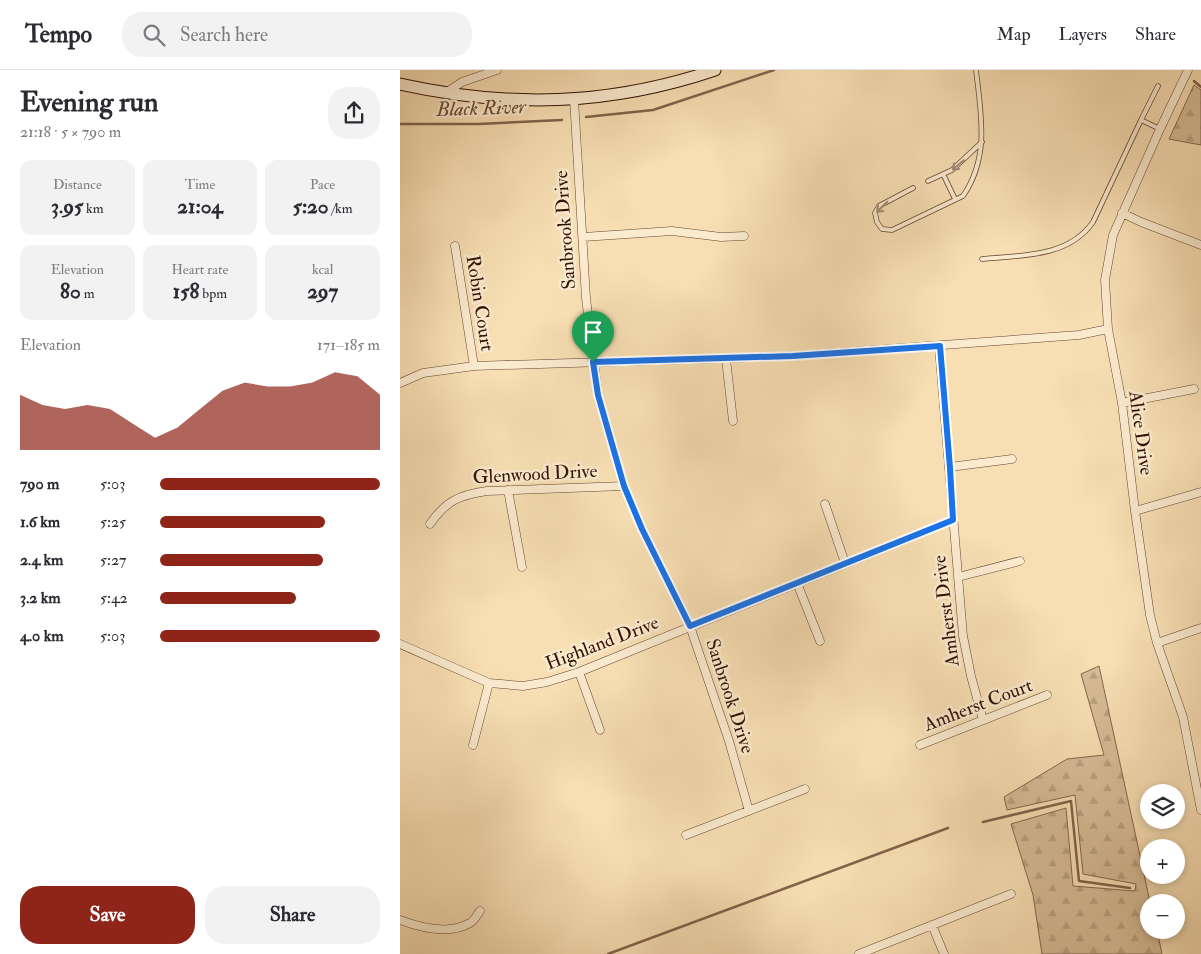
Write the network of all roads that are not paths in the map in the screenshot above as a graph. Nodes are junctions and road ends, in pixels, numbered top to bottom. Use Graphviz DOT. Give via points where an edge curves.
graph roads {
  1 [pos="496,70"];
  2 [pos="715,70"];
  3 [pos="976,70"];
  4 [pos="1188,70"];
  5 [pos="400,84"];
  6 [pos="1158,86"];
  7 [pos="447,92"];
  8 [pos="574,99"];
  9 [pos="1141,120"];
  10 [pos="1160,129"];
  11 [pos="982,142"];
  12 [pos="943,174"];
  13 [pos="928,181"];
  14 [pos="913,188"];
  15 [pos="955,199"];
  16 [pos="1122,212"];
  17 [pos="744,236"];
  18 [pos="583,237"];
  19 [pos="1201,245"];
  20 [pos="455,246"];
  21 [pos="982,259"];
  22 [pos="1108,329"];
  23 [pos="940,346"];
  24 [pos="726,359"];
  25 [pos="593,362"];
  26 [pos="474,366"];
  27 [pos="400,382"];
  28 [pos="1194,388"];
  29 [pos="1122,403"];
  30 [pos="733,421"];
  31 [pos="1012,459"];
  32 [pos="950,468"];
  33 [pos="624,486"];
  34 [pos="508,490"];
  35 [pos="1201,492"];
  36 [pos="825,504"];
  37 [pos="1135,511"];
  38 [pos="953,520"];
  39 [pos="430,524"];
  40 [pos="1020,562"];
  41 [pos="845,563"];
  42 [pos="522,567"];
  43 [pos="958,577"];
  44 [pos="797,583"];
  45 [pos="690,626"];
  46 [pos="1201,628"];
  47 [pos="820,641"];
  48 [pos="1157,643"];
  49 [pos="400,644"];
  50 [pos="579,672"];
  51 [pos="489,683"];
  52 [pos="1047,696"];
  53 [pos="983,720"];
  54 [pos="600,730"];
  55 [pos="920,745"];
  56 [pos="473,746"];
  57 [pos="805,789"];
  58 [pos="749,810"];
  59 [pos="1201,810"];
  60 [pos="686,835"];
  61 [pos="1011,894"];
  62 [pos="480,911"];
  63 [pos="400,920"];
  64 [pos="932,925"];
  65 [pos="860,954"];
  66 [pos="944,954"];
  1 -- 7 [label="street" via="462,82"];
  2 -- 8 [label="street" via="641,91"];
  3 -- 11 [label="lane"];
  4 -- 10 [label="street, Alice Drive"];
  5 -- 7 [label="street"];
  6 -- 9 [label="lane"];
  7 -- 8 [label="street" via="515,100"];
  8 -- 18 [label="street, Sanbrook Drive"];
  9 -- 10 [label="lane"];
  9 -- 21 [label="lane" via="1087,231 1068,245 1052,251"];
  10 -- 16 [label="street, Alice Drive"];
  11 -- 12 [label="lane, one-way" via="957,166"];
  11 -- 15 [label="lane" via="969,186 963,196"];
  12 -- 13 [label="lane"];
  12 -- 15 [label="lane"];
  14 -- 15 [label="lane, one-way" via="879,206 875,213 882,229 892,230"];
  16 -- 19 [label="street"];
  16 -- 22 [label="street, Alice Drive" via="1105,280"];
  17 -- 18 [label="street" via="721,237 672,231"];
  18 -- 25 [label="street, Sanbrook Drive"];
  20 -- 26 [label="street, Robin Court"];
  22 -- 23 [label="street" via="1079,335"];
  22 -- 29 [label="street, Alice Drive"];
  23 -- 24 [label="street"];
  23 -- 32 [label="street, Amherst Drive"];
  24 -- 25 [label="street"];
  24 -- 30 [label="street"];
  25 -- 26 [label="street"];
  25 -- 33 [label="street, Sanbrook Drive" via="598,395"];
  26 -- 27 [label="street" via="423,372"];
  28 -- 29 [label="street"];
  29 -- 37 [label="street, Alice Drive"];
  31 -- 32 [label="street"];
  32 -- 38 [label="street, Amherst Drive"];
  33 -- 34 [label="street, Glenwood Drive"];
  33 -- 45 [label="street, Sanbrook Drive"];
  34 -- 39 [label="street, Glenwood Drive" via="456,498"];
  34 -- 42 [label="street"];
  35 -- 37 [label="street"];
  36 -- 41 [label="street"];
  37 -- 48 [label="street, Alice Drive"];
  38 -- 41 [label="street, Highland Drive"];
  38 -- 43 [label="street, Amherst Drive"];
  40 -- 43 [label="street"];
  41 -- 44 [label="street, Highland Drive"];
  43 -- 53 [label="street, Amherst Drive" via="967,660"];
  44 -- 45 [label="street, Highland Drive"];
  44 -- 47 [label="street"];
  45 -- 50 [label="street, Highland Drive"];
  45 -- 58 [label="street, Sanbrook Drive"];
  46 -- 48 [label="street"];
  48 -- 59 [label="street, Alice Drive" via="1183,717"];
  49 -- 51 [label="street, Highland Drive"];
  50 -- 51 [label="street, Highland Drive" via="523,686"];
  50 -- 54 [label="street"];
  51 -- 56 [label="street"];
  52 -- 53 [label="street, Amherst Court"];
  53 -- 55 [label="street, Amherst Court"];
  57 -- 58 [label="street"];
  58 -- 60 [label="street"];
  61 -- 64 [label="street"];
  62 -- 63 [label="street" via="472,922 446,929 427,928"];
  64 -- 65 [label="street"];
  64 -- 66 [label="street"];
}
